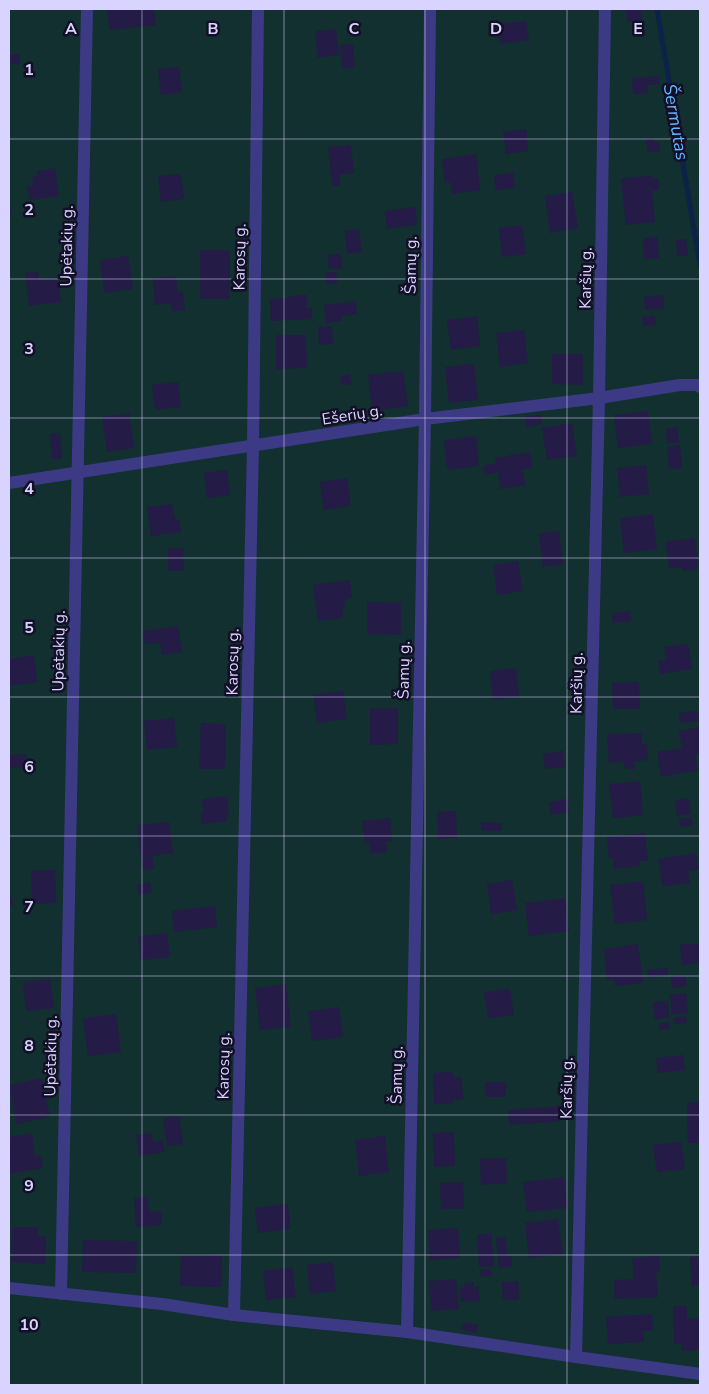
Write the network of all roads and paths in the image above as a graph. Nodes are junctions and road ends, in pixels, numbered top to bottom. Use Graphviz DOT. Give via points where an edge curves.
graph roads {
  1 [pos="87,9"];
  2 [pos="258,9"];
  3 [pos="430,9"];
  4 [pos="605,9"];
  5 [pos="700,387"];
  6 [pos="599,398"];
  7 [pos="425,419"];
  8 [pos="253,446"];
  9 [pos="78,473"];
  10 [pos="9,484"];
  11 [pos="9,1288"];
  12 [pos="61,1294"];
  13 [pos="234,1315"];
  14 [pos="407,1332"];
  15 [pos="576,1357"];
  16 [pos="700,1374"];
  1 -- 9 [label="street, Upėtakių g."];
  2 -- 8 [label="street, Karosų g."];
  3 -- 7 [label="street, Šamų g."];
  4 -- 6 [label="street, Karšių g."];
  5 -- 6 [label="street, Ešerių g." via="680,385"];
  6 -- 7 [label="street, Ešerių g."];
  6 -- 15 [label="street, Karšių g."];
  7 -- 8 [label="street, Ešerių g."];
  7 -- 14 [label="street, Šamų g."];
  8 -- 9 [label="street, Ešerių g."];
  8 -- 13 [label="street, Karosų g."];
  9 -- 10 [label="street, Ešerių g."];
  9 -- 12 [label="street, Upėtakių g."];
  11 -- 12 [label="street"];
  12 -- 13 [label="street"];
  13 -- 14 [label="street"];
  14 -- 15 [label="street"];
  15 -- 16 [label="street"];
}
